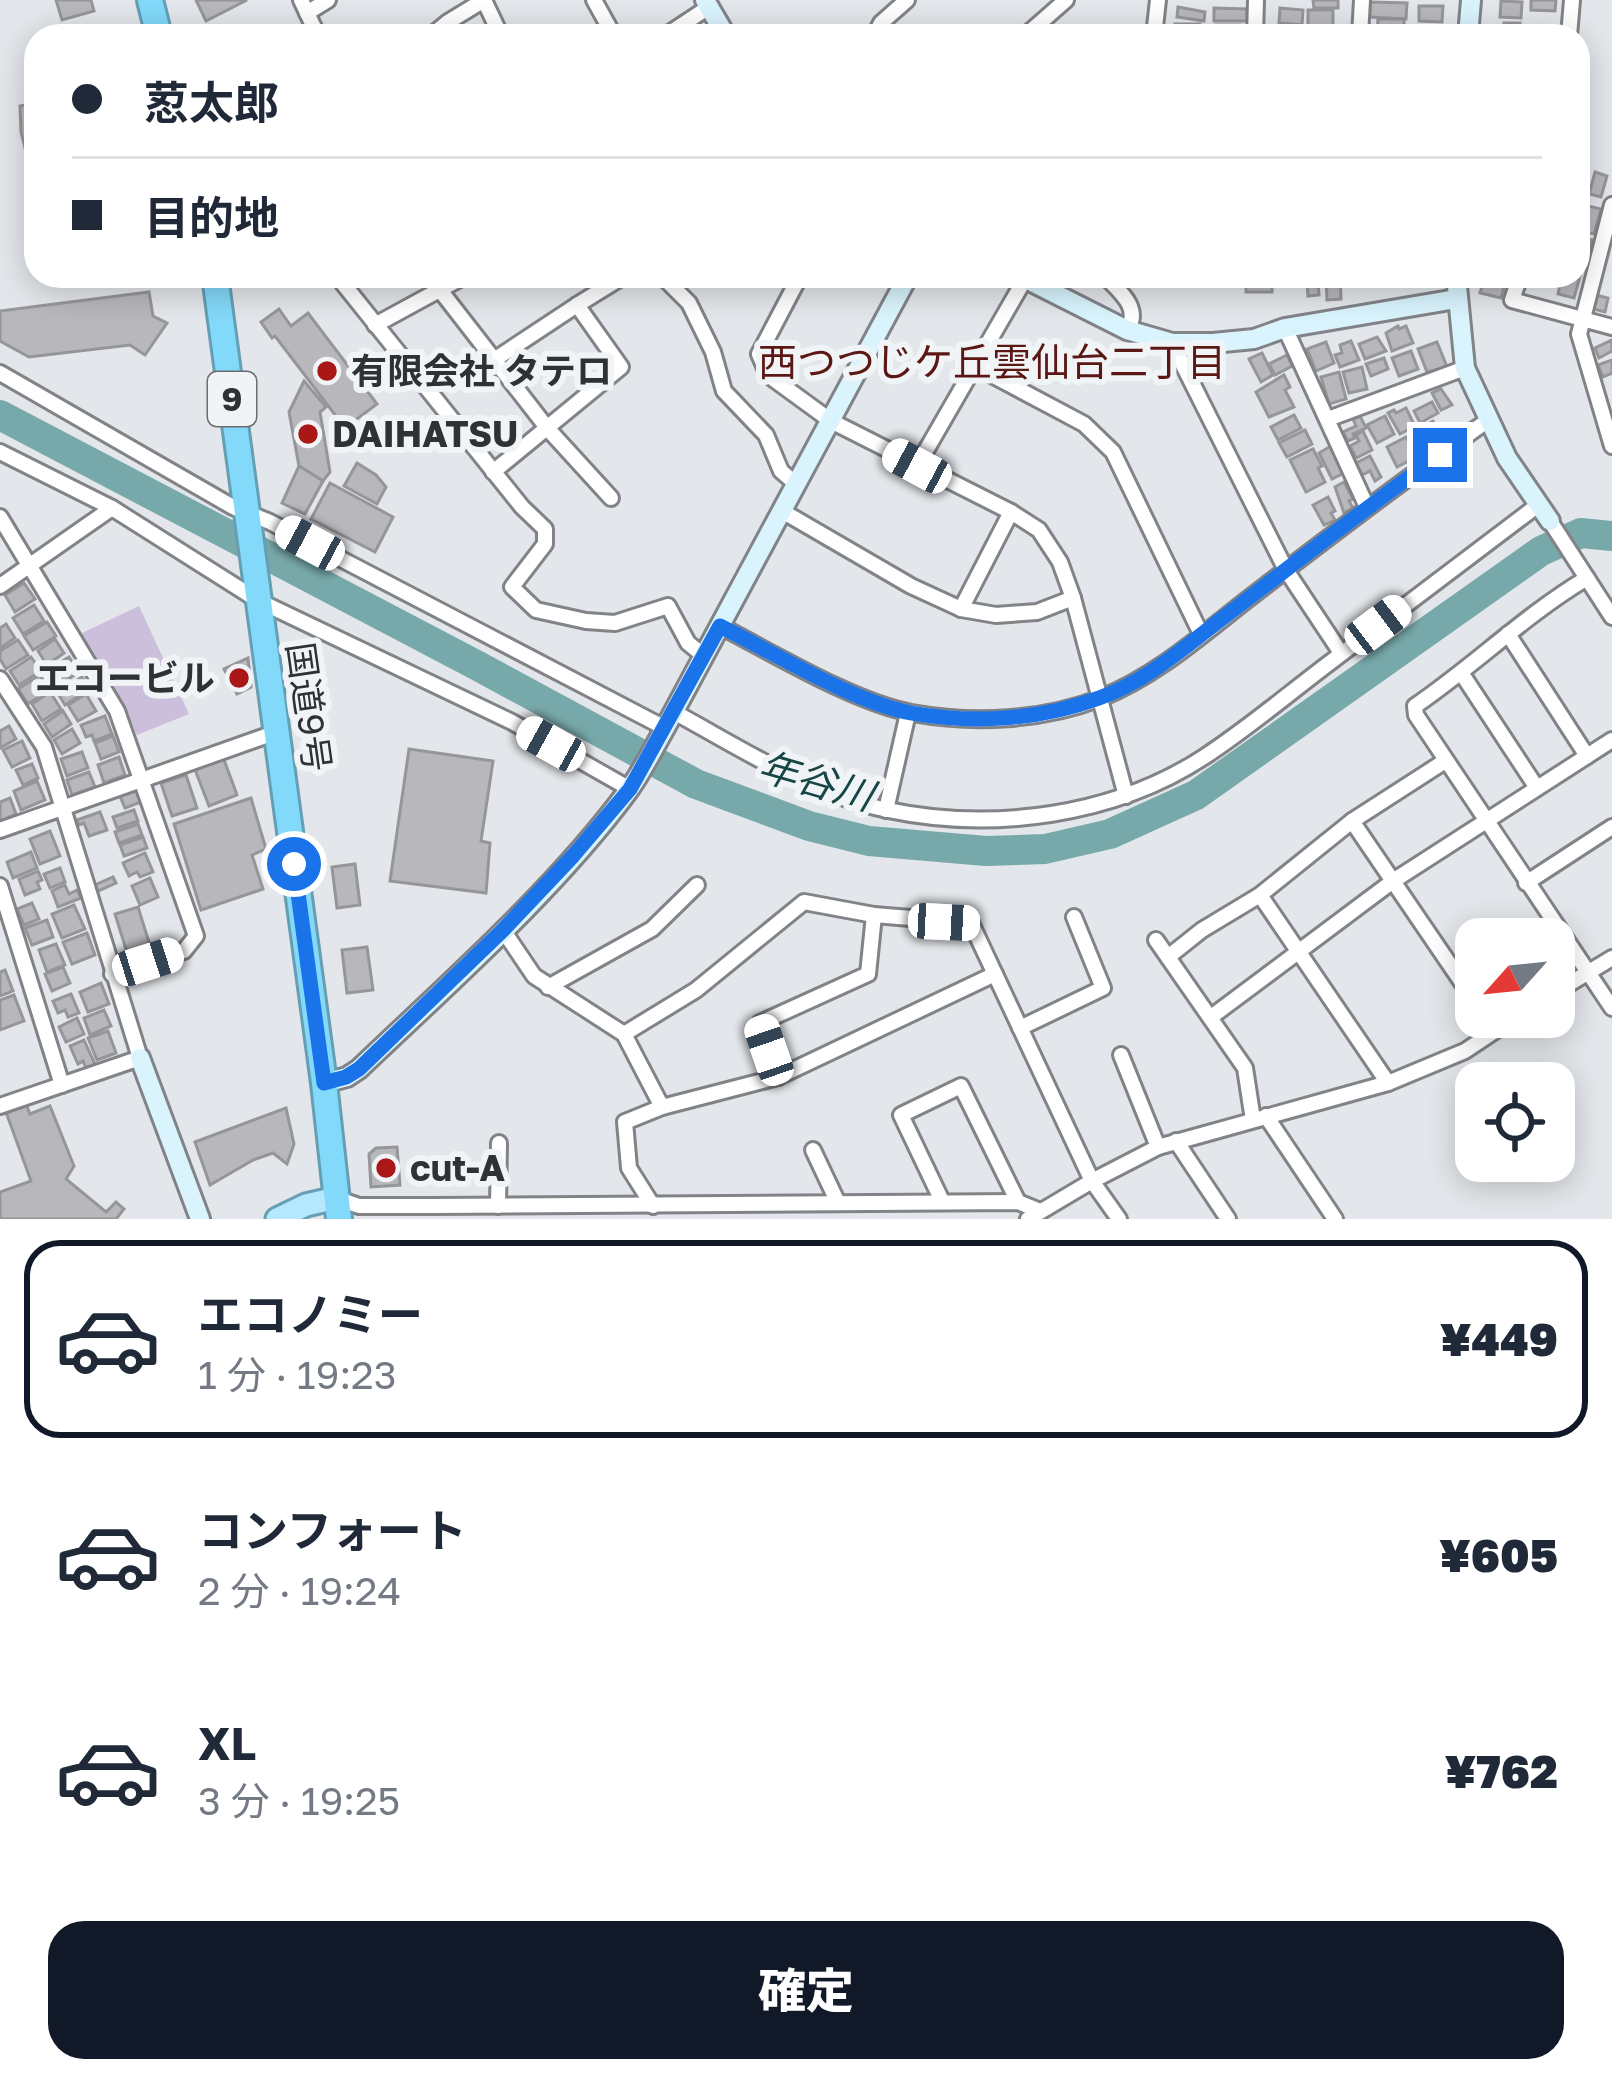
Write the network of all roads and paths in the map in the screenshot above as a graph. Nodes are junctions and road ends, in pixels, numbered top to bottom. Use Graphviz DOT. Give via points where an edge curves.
graph roads {
  1 [pos="328,0"];
  2 [pos="484,0"];
  3 [pos="907,0"];
  4 [pos="1066,0"];
  5 [pos="711,2"];
  6 [pos="304,6"];
  7 [pos="446,24"];
  8 [pos="681,24"];
  9 [pos="880,24"];
  10 [pos="1039,24"];
  11 [pos="1612,205"];
  12 [pos="1609,227"];
  13 [pos="216,288"];
  14 [pos="346,288"];
  15 [pos="430,288"];
  16 [pos="441,288"];
  17 [pos="605,288"];
  18 [pos="674,288"];
  19 [pos="794,288"];
  20 [pos="902,288"];
  21 [pos="1017,288"];
  22 [pos="1042,288"];
  23 [pos="1116,288"];
  24 [pos="1456,288"];
  25 [pos="1516,288"];
  26 [pos="1456,299"];
  27 [pos="577,305"];
  28 [pos="1583,319"];
  29 [pos="375,325"];
  30 [pos="1612,327"];
  31 [pos="1285,328"];
  32 [pos="1127,330"];
  33 [pos="1172,343"];
  34 [pos="494,360"];
  35 [pos="975,366"];
  36 [pos="1465,368"];
  37 [pos="0,373"];
  38 [pos="1605,399"];
  39 [pos="1328,419"];
  40 [pos="831,421"];
  41 [pos="1487,421"];
  42 [pos="548,428"];
  43 [pos="1612,446"];
  44 [pos="0,452"];
  45 [pos="917,466"];
  46 [pos="493,472"];
  47 [pos="796,484"];
  48 [pos="611,498"];
  49 [pos="1367,506"];
  50 [pos="112,508"];
  51 [pos="782,511"];
  52 [pos="1011,512"];
  53 [pos="1544,513"];
  54 [pos="0,517"];
  55 [pos="249,518"];
  56 [pos="30,566"];
  57 [pos="1286,570"];
  58 [pos="1585,574"];
  59 [pos="0,586"];
  60 [pos="258,594"];
  61 [pos="1073,598"];
  62 [pos="961,609"];
  63 [pos="1612,617"];
  64 [pos="720,626"];
  65 [pos="1201,634"];
  66 [pos="1508,634"];
  67 [pos="1342,653"];
  68 [pos="704,656"];
  69 [pos="1462,674"];
  70 [pos="0,679"];
  71 [pos="1100,698"];
  72 [pos="908,712"];
  73 [pos="666,726"];
  74 [pos="277,732"];
  75 [pos="1612,740"];
  76 [pos="1587,756"];
  77 [pos="1445,761"];
  78 [pos="142,779"];
  79 [pos="632,784"];
  80 [pos="1538,788"];
  81 [pos="1126,796"];
  82 [pos="64,806"];
  83 [pos="886,810"];
  84 [pos="1352,820"];
  85 [pos="1486,821"];
  86 [pos="1612,827"];
  87 [pos="0,830"];
  88 [pos="1393,880"];
  89 [pos="1526,883"];
  90 [pos="697,885"];
  91 [pos="0,886"];
  92 [pos="1260,895"];
  93 [pos="874,914"];
  94 [pos="1074,916"];
  95 [pos="503,930"];
  96 [pos="1156,940"];
  97 [pos="1298,952"];
  98 [pos="1168,957"];
  99 [pos="1612,958"];
  100 [pos="1587,971"];
  101 [pos="1455,972"];
  102 [pos="112,974"];
  103 [pos="995,974"];
  104 [pos="1575,979"];
  105 [pos="548,987"];
  106 [pos="1612,1008"];
  107 [pos="1210,1018"];
  108 [pos="1020,1028"];
  109 [pos="624,1034"];
  110 [pos="1484,1038"];
  111 [pos="1121,1055"];
  112 [pos="140,1058"];
  113 [pos="778,1076"];
  114 [pos="324,1083"];
  115 [pos="1388,1083"];
  116 [pos="62,1085"];
  117 [pos="0,1106"];
  118 [pos="662,1106"];
  119 [pos="1259,1118"];
  120 [pos="1176,1141"];
  121 [pos="499,1143"];
  122 [pos="1158,1147"];
  123 [pos="813,1150"];
  124 [pos="1092,1181"];
  125 [pos="942,1201"];
  126 [pos="1018,1202"];
  127 [pos="838,1203"];
  128 [pos="498,1206"];
  129 [pos="653,1206"];
  130 [pos="338,1209"];
  131 [pos="436,1213"];
  132 [pos="1034,1215"];
  133 [pos="200,1219"];
  134 [pos="277,1219"];
  135 [pos="1119,1219"];
  136 [pos="1228,1219"];
  137 [pos="1335,1219"];
  1 -- 6 [label="street"];
  2 -- 7 [label="street"];
  3 -- 9 [label="street"];
  4 -- 10 [label="street"];
  5 -- 8 [label="street"];
  11 -- 12 [label="street"];
  12 -- 28 [label="street"];
  13 -- 55 [label="highway, 国道9号 / 9"];
  14 -- 29 [label="street"];
  15 -- 29 [label="street"];
  16 -- 34 [label="street"];
  17 -- 27 [label="street"];
  18 -- 47 [label="street" via="713,352 724,391 766,435 781,471"];
  19 -- 40 [label="street" via="759,354 769,375"];
  20 -- 40 [label="street"];
  21 -- 35 [label="street"];
  22 -- 32 [label="street"];
  23 -- 32 [label="street" via="1133,312"];
  24 -- 26 [label="street"];
  25 -- 28 [label="street" via="1512,300"];
  26 -- 31 [label="street"];
  26 -- 36 [label="street"];
  27 -- 34 [label="street"];
  27 -- 42 [label="street" via="621,367"];
  28 -- 30 [label="street"];
  28 -- 38 [label="street" via="1579,334"];
  29 -- 46 [label="street"];
  31 -- 33 [label="street" via="1254,339"];
  31 -- 39 [label="street"];
  32 -- 33 [label="street"];
  33 -- 57 [label="street"];
  34 -- 42 [label="street"];
  35 -- 45 [label="street"];
  35 -- 65 [label="street" via="1084,424 1113,452"];
  36 -- 39 [label="street"];
  36 -- 41 [label="street"];
  37 -- 55 [label="street"];
  38 -- 43 [label="street"];
  39 -- 49 [label="street"];
  40 -- 45 [label="street"];
  40 -- 47 [label="street"];
  41 -- 49 [label="street"];
  41 -- 53 [label="street"];
  42 -- 46 [label="street"];
  42 -- 48 [label="street"];
  44 -- 50 [label="street"];
  45 -- 52 [label="street"];
  46 -- 68 [label="street" via="545,529 545,544 512,587 536,610 615,623 668,606"];
  47 -- 51 [label="street"];
  49 -- 57 [label="street"];
  50 -- 56 [label="street"];
  50 -- 60 [label="street"];
  51 -- 62 [label="street"];
  51 -- 64 [label="street"];
  52 -- 61 [label="street" via="1039,530"];
  52 -- 62 [label="street"];
  53 -- 58 [label="street"];
  53 -- 67 [label="street"];
  54 -- 56 [label="street"];
  55 -- 60 [label="highway, 国道9号 / 9"];
  55 -- 73 [label="street"];
  56 -- 59 [label="street"];
  56 -- 78 [label="street" via="117,711"];
  57 -- 65 [label="street"];
  57 -- 67 [label="street"];
  58 -- 63 [label="street"];
  58 -- 66 [label="street"];
  60 -- 74 [label="highway, 国道9号 / 9"];
  60 -- 79 [label="street"];
  61 -- 62 [label="street" via="1037,612"];
  61 -- 71 [label="street"];
  64 -- 68 [label="street"];
  64 -- 72 [label="street"];
  65 -- 71 [label="street"];
  66 -- 69 [label="street"];
  66 -- 76 [label="street"];
  67 -- 81 [label="street" via="1204,758"];
  68 -- 73 [label="street"];
  69 -- 77 [label="street" via="1415,706"];
  69 -- 80 [label="street"];
  70 -- 82 [label="street" via="44,747"];
  71 -- 72 [label="street" via="982,720"];
  71 -- 81 [label="street"];
  72 -- 83 [label="street"];
  73 -- 79 [label="street"];
  73 -- 83 [label="street"];
  74 -- 78 [label="street"];
  74 -- 114 [label="highway, 国道9号 / 9"];
  75 -- 76 [label="street"];
  76 -- 80 [label="street"];
  77 -- 84 [label="street"];
  77 -- 85 [label="street"];
  78 -- 82 [label="street"];
  78 -- 102 [label="street" via="196,936 184,951"];
  79 -- 95 [label="street"];
  80 -- 85 [label="street"];
  81 -- 83 [label="street" via="978,819"];
  82 -- 87 [label="street"];
  82 -- 102 [label="street"];
  84 -- 88 [label="street"];
  84 -- 92 [label="street"];
  85 -- 88 [label="street"];
  85 -- 89 [label="street"];
  86 -- 89 [label="street"];
  88 -- 97 [label="street"];
  88 -- 101 [label="street"];
  89 -- 100 [label="street"];
  90 -- 105 [label="street" via="652,929"];
  91 -- 116 [label="street"];
  92 -- 97 [label="street"];
  92 -- 98 [label="street"];
  93 -- 103 [label="street" via="971,923"];
  93 -- 109 [label="street" via="804,902 696,990"];
  93 -- 113 [label="street" via="868,974 760,1023"];
  94 -- 108 [label="street" via="1103,988"];
  95 -- 105 [label="street"];
  95 -- 114 [label="street" via="359,1069"];
  96 -- 98 [label="street"];
  97 -- 107 [label="street"];
  97 -- 115 [label="street"];
  98 -- 107 [label="street"];
  99 -- 100 [label="street"];
  100 -- 104 [label="street"];
  100 -- 106 [label="street"];
  102 -- 112 [label="street"];
  103 -- 108 [label="street"];
  103 -- 113 [label="street"];
  105 -- 109 [label="street"];
  107 -- 119 [label="street" via="1246,1068"];
  108 -- 124 [label="street"];
  109 -- 118 [label="street"];
  110 -- 115 [label="street"];
  111 -- 122 [label="street"];
  112 -- 116 [label="street"];
  112 -- 133 [label="street"];
  113 -- 118 [label="street"];
  114 -- 130 [label="highway, 国道9号 / 9"];
  115 -- 119 [label="street"];
  116 -- 117 [label="street"];
  118 -- 129 [label="street" via="625,1122 629,1168"];
  119 -- 120 [label="street"];
  119 -- 137 [label="street"];
  120 -- 122 [label="street"];
  120 -- 136 [label="street"];
  121 -- 128 [label="street"];
  122 -- 124 [label="street"];
  123 -- 127 [label="street"];
  124 -- 132 [label="street"];
  124 -- 135 [label="street"];
  125 -- 126 [label="street"];
  125 -- 126 [label="street" via="901,1114 961,1086"];
  125 -- 127 [label="street"];
  126 -- 132 [label="street"];
  127 -- 129 [label="street"];
  128 -- 129 [label="street"];
  128 -- 131 [label="street"];
  130 -- 131 [label="street"];
  130 -- 134 [label="main road" via="306,1205"];
}
